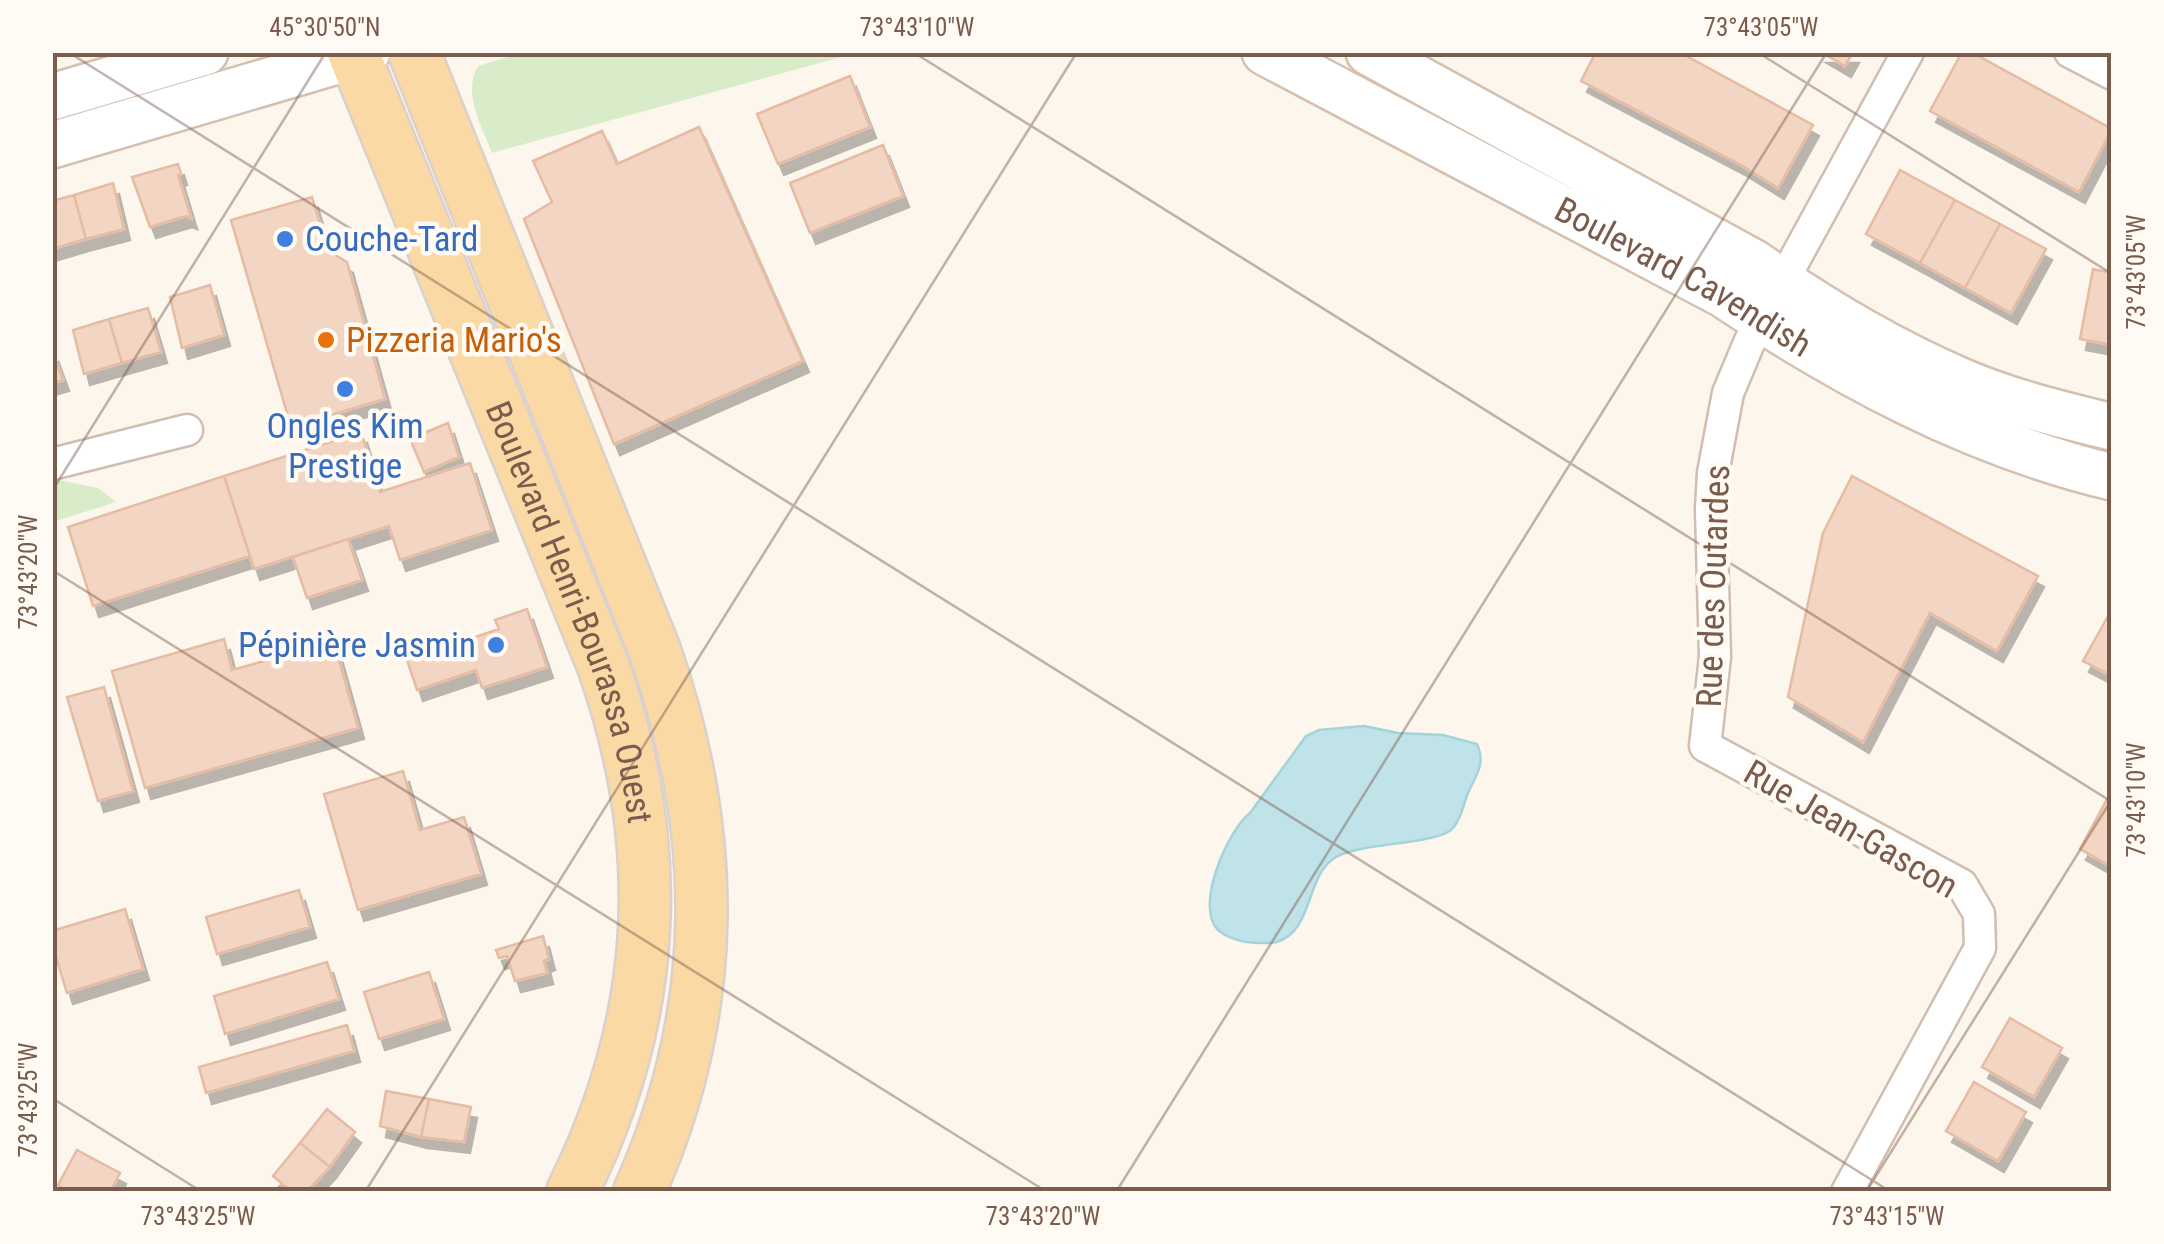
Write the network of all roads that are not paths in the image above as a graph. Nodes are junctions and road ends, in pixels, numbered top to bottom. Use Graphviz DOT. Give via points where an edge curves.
graph roads {
  1 [pos="204,52"];
  2 [pos="414,52"];
  3 [pos="1265,52"];
  4 [pos="1369,52"];
  5 [pos="1908,52"];
  6 [pos="2070,52"];
  7 [pos="358,53"];
  8 [pos="2112,74"];
  9 [pos="52,97"];
  10 [pos="52,145"];
  11 [pos="1771,301"];
  12 [pos="2112,426"];
  13 [pos="187,430"];
  14 [pos="52,464"];
  15 [pos="2112,477"];
  16 [pos="1706,746"];
  17 [pos="572,1192"];
  18 [pos="639,1192"];
  19 [pos="1847,1192"];
  1 -- 9 [label="main road"];
  2 -- 18 [label="main road, Boulevard Henri-Bourassa Ouest" via="655,651 688,762 703,925 696,1008 678,1090"];
  3 -- 11 [label="main road, Boulevard Cavendish" via="1723,294"];
  4 -- 11 [label="main road, Boulevard Cavendish" via="1754,264"];
  5 -- 11 [label="street, Rue des Outardes"];
  6 -- 8 [label="street"];
  7 -- 10 [label="main road"];
  7 -- 17 [label="main road, Boulevard Henri-Bourassa Ouest" via="602,663 636,785 647,894 642,971 613,1094"];
  11 -- 12 [label="main road, Boulevard Cavendish" via="1886,344 1956,379"];
  11 -- 15 [label="main road, Boulevard Cavendish" via="1790,339 1950,423"];
  11 -- 16 [label="street, Rue des Outardes" via="1728,392 1717,445 1711,509 1715,657"];
  13 -- 14 [label="street"];
  16 -- 19 [label="street, Rue Jean-Gascon" via="1962,884 1979,914 1980,948"];
}
